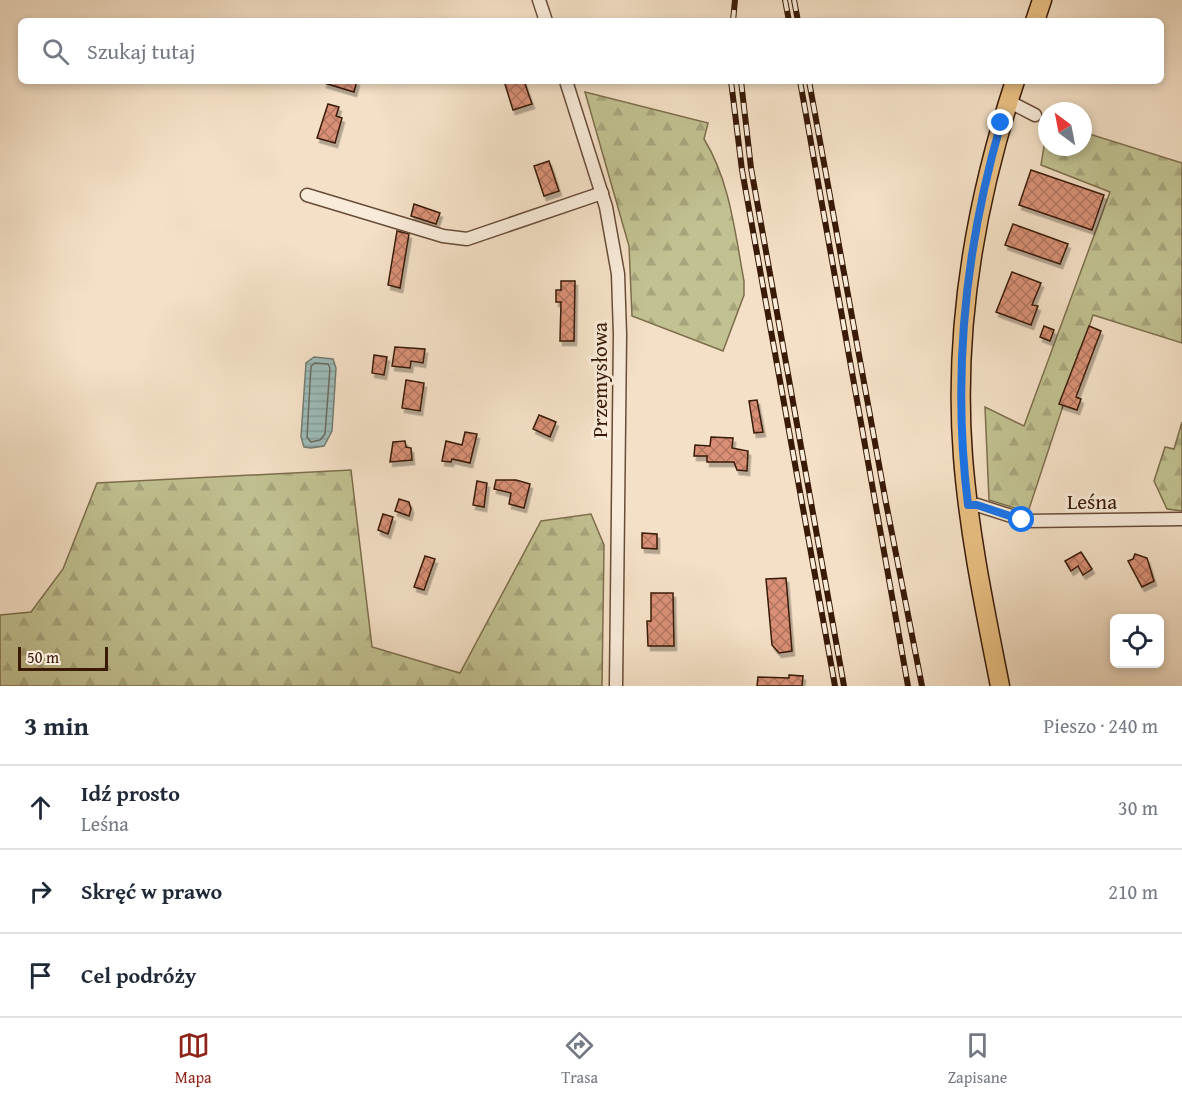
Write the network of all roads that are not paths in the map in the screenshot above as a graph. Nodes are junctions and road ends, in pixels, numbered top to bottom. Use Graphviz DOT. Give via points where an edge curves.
graph roads {
  1 [pos="539,0"];
  2 [pos="1042,0"];
  3 [pos="545,18"];
  4 [pos="1036,18"];
  5 [pos="567,84"];
  6 [pos="1014,84"];
  7 [pos="1008,101"];
  8 [pos="1035,115"];
  9 [pos="602,193"];
  10 [pos="307,195"];
  11 [pos="968,505"];
  12 [pos="1182,519"];
  13 [pos="616,686"];
  14 [pos="1000,686"];
  1 -- 3 [label="street"];
  2 -- 4 [label="main road"];
  5 -- 9 [label="street, Przemysłowa"];
  6 -- 7 [label="main road"];
  7 -- 8 [label="street"];
  7 -- 11 [label="main road" via="985,182 966,289 961,417"];
  9 -- 10 [label="street" via="467,239 443,236"];
  9 -- 13 [label="street, Przemysłowa" via="613,237 619,292"];
  11 -- 12 [label="street, Leśna" via="1027,521"];
  11 -- 14 [label="main road"];
}
